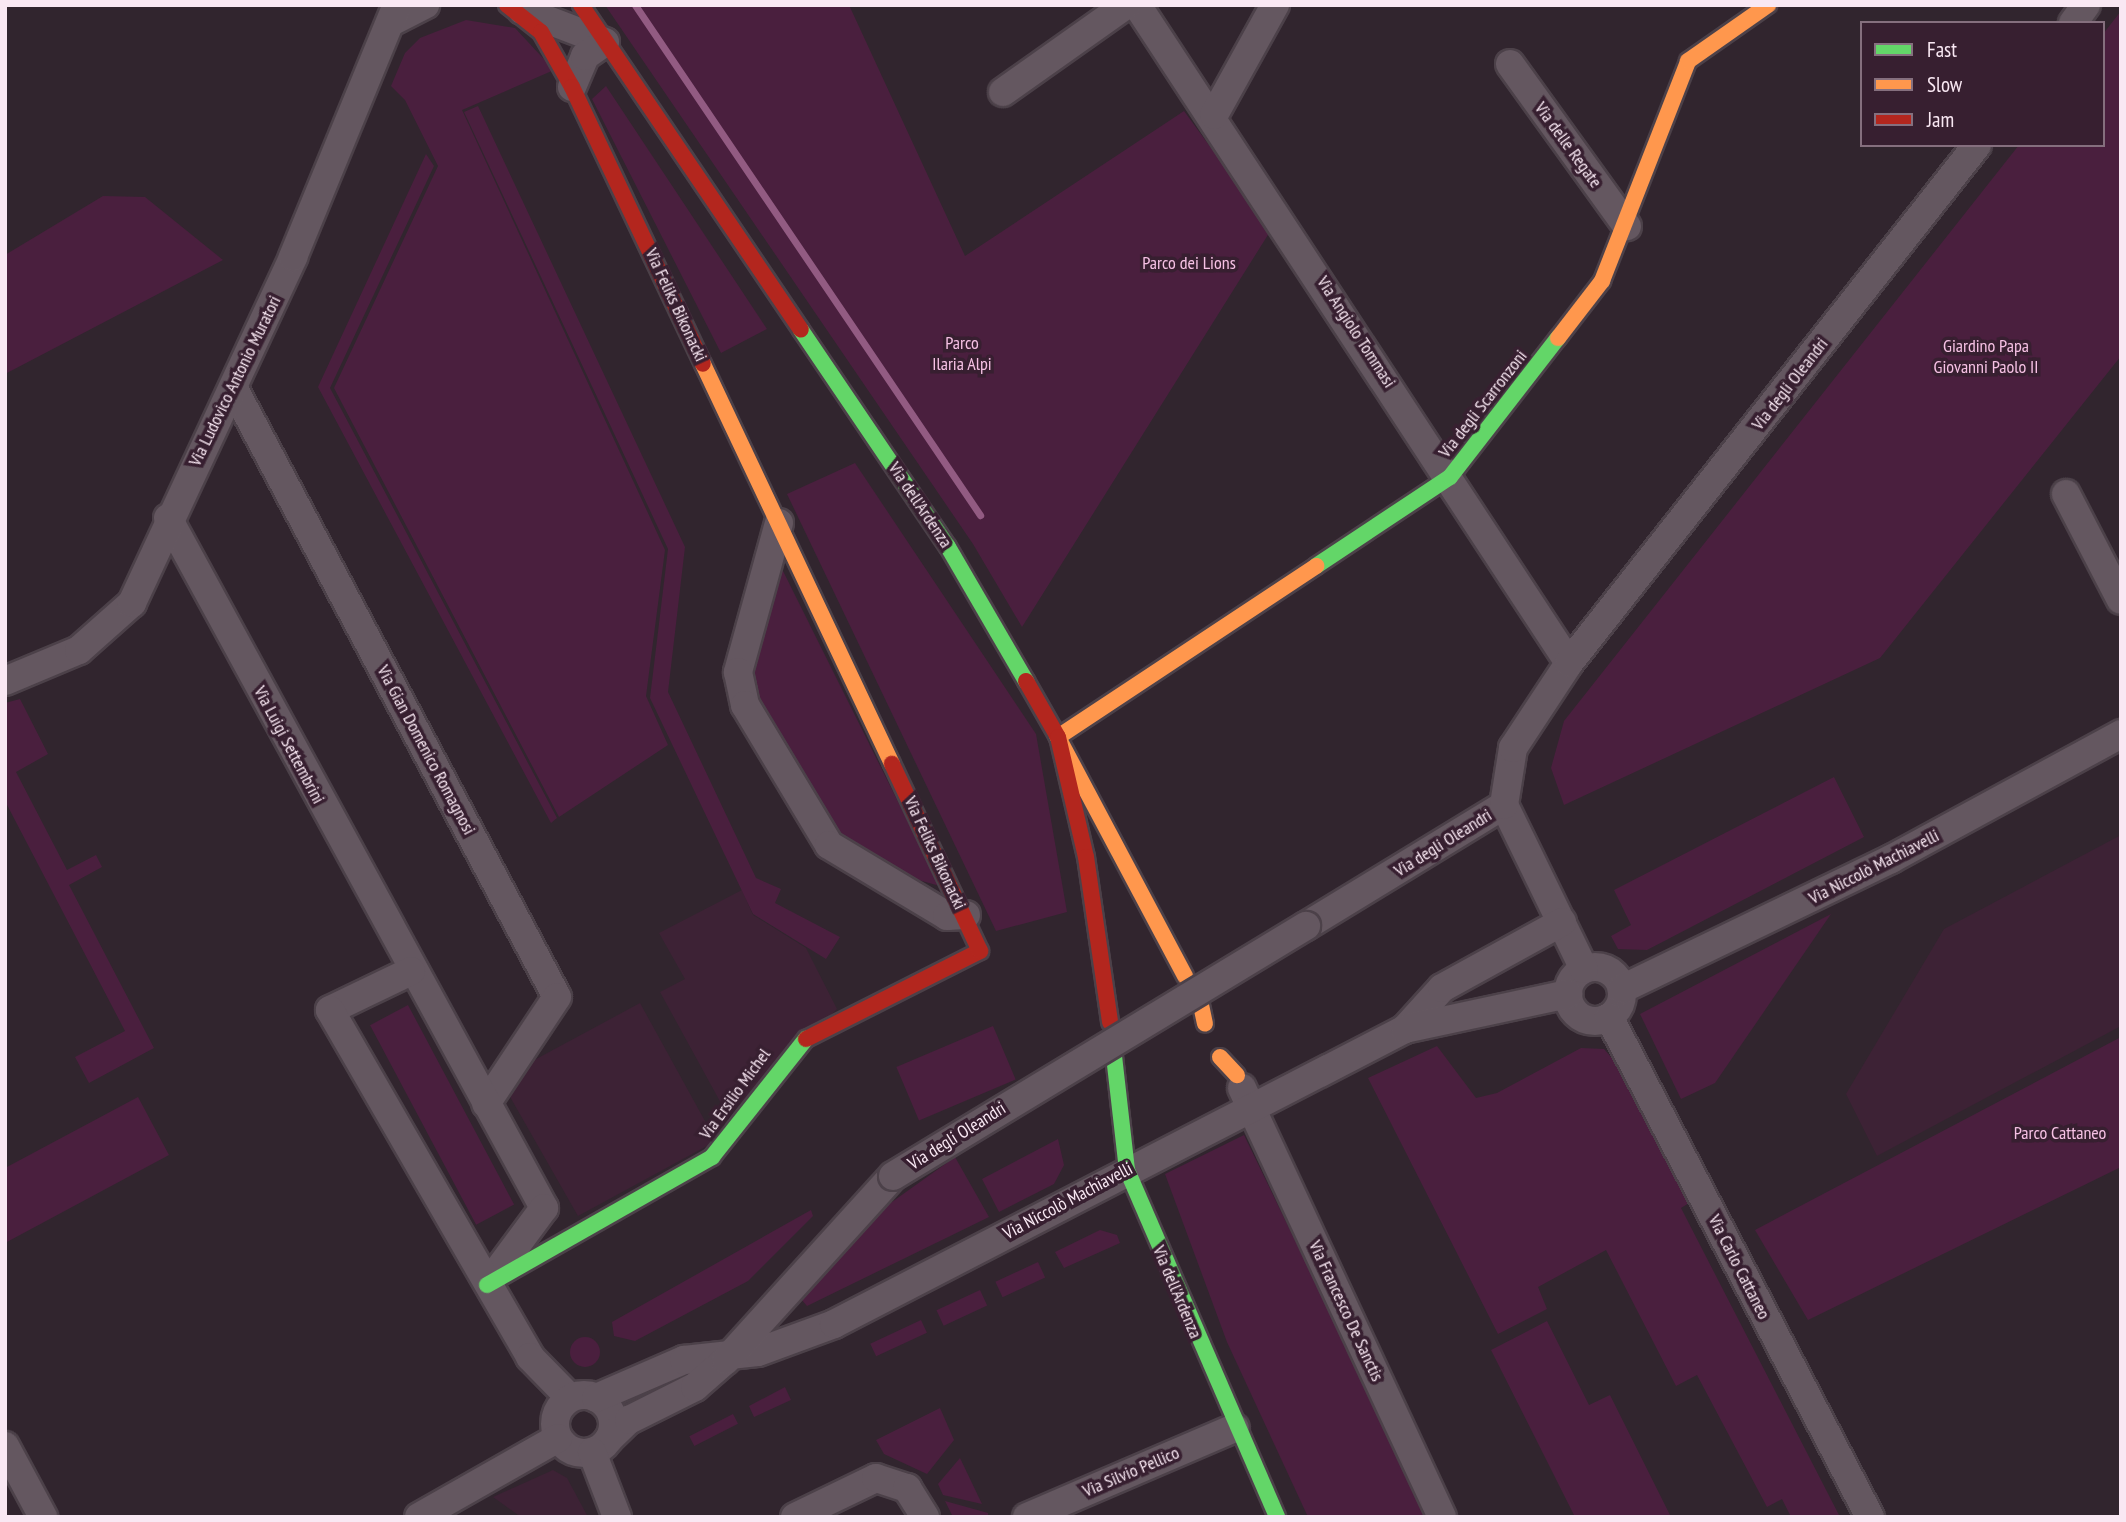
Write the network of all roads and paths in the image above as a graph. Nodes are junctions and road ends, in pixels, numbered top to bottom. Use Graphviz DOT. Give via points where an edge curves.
graph roads {
  1 [pos="425,5"];
  2 [pos="581,5"];
  3 [pos="1126,5"];
  4 [pos="1137,5"];
  5 [pos="1275,5"];
  6 [pos="1769,5"];
  7 [pos="2086,5"];
  8 [pos="510,6"];
  9 [pos="396,13"];
  10 [pos="2074,21"];
  11 [pos="605,42"];
  12 [pos="1510,64"];
  13 [pos="572,87"];
  14 [pos="1003,92"];
  15 [pos="1214,115"];
  16 [pos="1975,147"];
  17 [pos="1627,226"];
  18 [pos="234,389"];
  19 [pos="1450,477"];
  20 [pos="2066,494"];
  21 [pos="168,518"];
  22 [pos="779,523"];
  23 [pos="2121,600"];
  24 [pos="1569,663"];
  25 [pos="5,681"];
  26 [pos="2121,734"];
  27 [pos="1058,737"];
  28 [pos="1504,805"];
  29 [pos="966,915"];
  30 [pos="1563,922"];
  31 [pos="1584,969"];
  32 [pos="411,971"];
  33 [pos="1185,976"];
  34 [pos="1622,989"];
  35 [pos="1568,994"];
  36 [pos="1609,1017"];
  37 [pos="1110,1022"];
  38 [pos="1405,1029"];
  39 [pos="1114,1056"];
  40 [pos="1229,1061"];
  41 [pos="486,1104"];
  42 [pos="1249,1105"];
  43 [pos="1127,1170"];
  44 [pos="487,1285"];
  45 [pos="726,1360"];
  46 [pos="583,1398"];
  47 [pos="1236,1427"];
  48 [pos="558,1437"];
  49 [pos="5,1446"];
  50 [pos="600,1446"];
  51 [pos="43,1517"];
  52 [pos="419,1517"];
  53 [pos="617,1517"];
  54 [pos="794,1517"];
  55 [pos="925,1517"];
  56 [pos="1027,1517"];
  57 [pos="1277,1517"];
  58 [pos="1443,1517"];
  59 [pos="1870,1517"];
  1 -- 9 [label="street, Via Ludovico Antonio Muratori"];
  2 -- 11 [label="street, Via dell'Ardenza"];
  3 -- 14 [label="street"];
  4 -- 15 [label="street, Via Angiolo Tommasi"];
  5 -- 15 [label="street"];
  6 -- 17 [label="street, Via degli Scarronzoni" via="1688,61"];
  7 -- 10 [label="street"];
  8 -- 11 [label="street"];
  8 -- 13 [label="street, Via Feliks Bikonacki" via="545,37"];
  9 -- 18 [label="street, Via Ludovico Antonio Muratori"];
  11 -- 13 [label="street" via="585,56"];
  11 -- 27 [label="street, Via dell'Ardenza" via="955,558"];
  12 -- 17 [label="street, Via delle Regate"];
  13 -- 22 [label="street, Via Feliks Bikonacki"];
  15 -- 19 [label="street, Via Angiolo Tommasi"];
  16 -- 24 [label="street, Via degli Oleandri"];
  17 -- 19 [label="street, Via degli Scarronzoni" via="1592,297"];
  18 -- 21 [label="street, Via Ludovico Antonio Muratori"];
  18 -- 41 [label="street, Via Gian Domenico Romagnosi" via="557,997"];
  19 -- 24 [label="street, Via Angiolo Tommasi"];
  19 -- 27 [label="street, Via degli Scarronzoni"];
  20 -- 23 [label="street"];
  21 -- 25 [label="street, Via Ludovico Antonio Muratori" via="139,590 110,629 57,662"];
  21 -- 32 [label="street, Via Luigi Settembrini"];
  22 -- 29 [label="street, Via Feliks Bikonacki"];
  22 -- 29 [label="street, Via Feliks Bikonacki" via="738,672 745,705 829,845 947,916"];
  24 -- 28 [label="street, Via degli Oleandri" via="1513,748"];
  26 -- 34 [label="street, Via Niccolò Machiavelli" via="1879,865 1633,989"];
  27 -- 33 [label="street"];
  27 -- 37 [label="street, Via dell'Ardenza" via="1086,857"];
  28 -- 30 [label="street"];
  28 -- 45 [label="street, Via degli Oleandri, bridge" via="893,1176"];
  29 -- 44 [label="street, Via Ersilio Michel" via="980,946 977,957 807,1038 712,1157"];
  30 -- 31 [label="street"];
  30 -- 38 [label="street, Via Niccolò Machiavelli" via="1442,988"];
  31 -- 34 [label="street" via="1605,968"];
  31 -- 35 [label="street"];
  32 -- 41 [label="street, Via Luigi Settembrini"];
  32 -- 44 [label="street" via="330,1010"];
  34 -- 36 [label="street" via="1620,1005"];
  35 -- 36 [label="street" via="1580,1016"];
  35 -- 38 [label="street, Via Niccolò Machiavelli"];
  36 -- 59 [label="street, Via Carlo Cattaneo"];
  38 -- 42 [label="street, Via Niccolò Machiavelli"];
  39 -- 43 [label="street, Via dell'Ardenza"];
  40 -- 42 [label="street, Via Francesco De Sanctis"];
  41 -- 44 [label="street, Via Luigi Settembrini" via="544,1208"];
  42 -- 43 [label="street, Via Niccolò Machiavelli"];
  42 -- 58 [label="street, Via Francesco De Sanctis"];
  43 -- 45 [label="street, Via Niccolò Machiavelli" via="834,1324"];
  43 -- 47 [label="street, Via dell'Ardenza"];
  44 -- 46 [label="street" via="530,1357"];
  45 -- 46 [label="street, Via Niccolò Machiavelli" via="684,1360"];
  45 -- 50 [label="street, Via Niccolò Machiavelli" via="695,1387 629,1420"];
  46 -- 48 [label="street" via="555,1420"];
  46 -- 50 [label="street" via="613,1419"];
  47 -- 56 [label="street, Via Silvio Pellico"];
  47 -- 57 [label="street, Via dell'Ardenza"];
  48 -- 50 [label="street" via="572,1451"];
  48 -- 52 [label="street"];
  49 -- 51 [label="street"];
  50 -- 53 [label="street"];
  54 -- 55 [label="street" via="876,1478 907,1488"];
}
